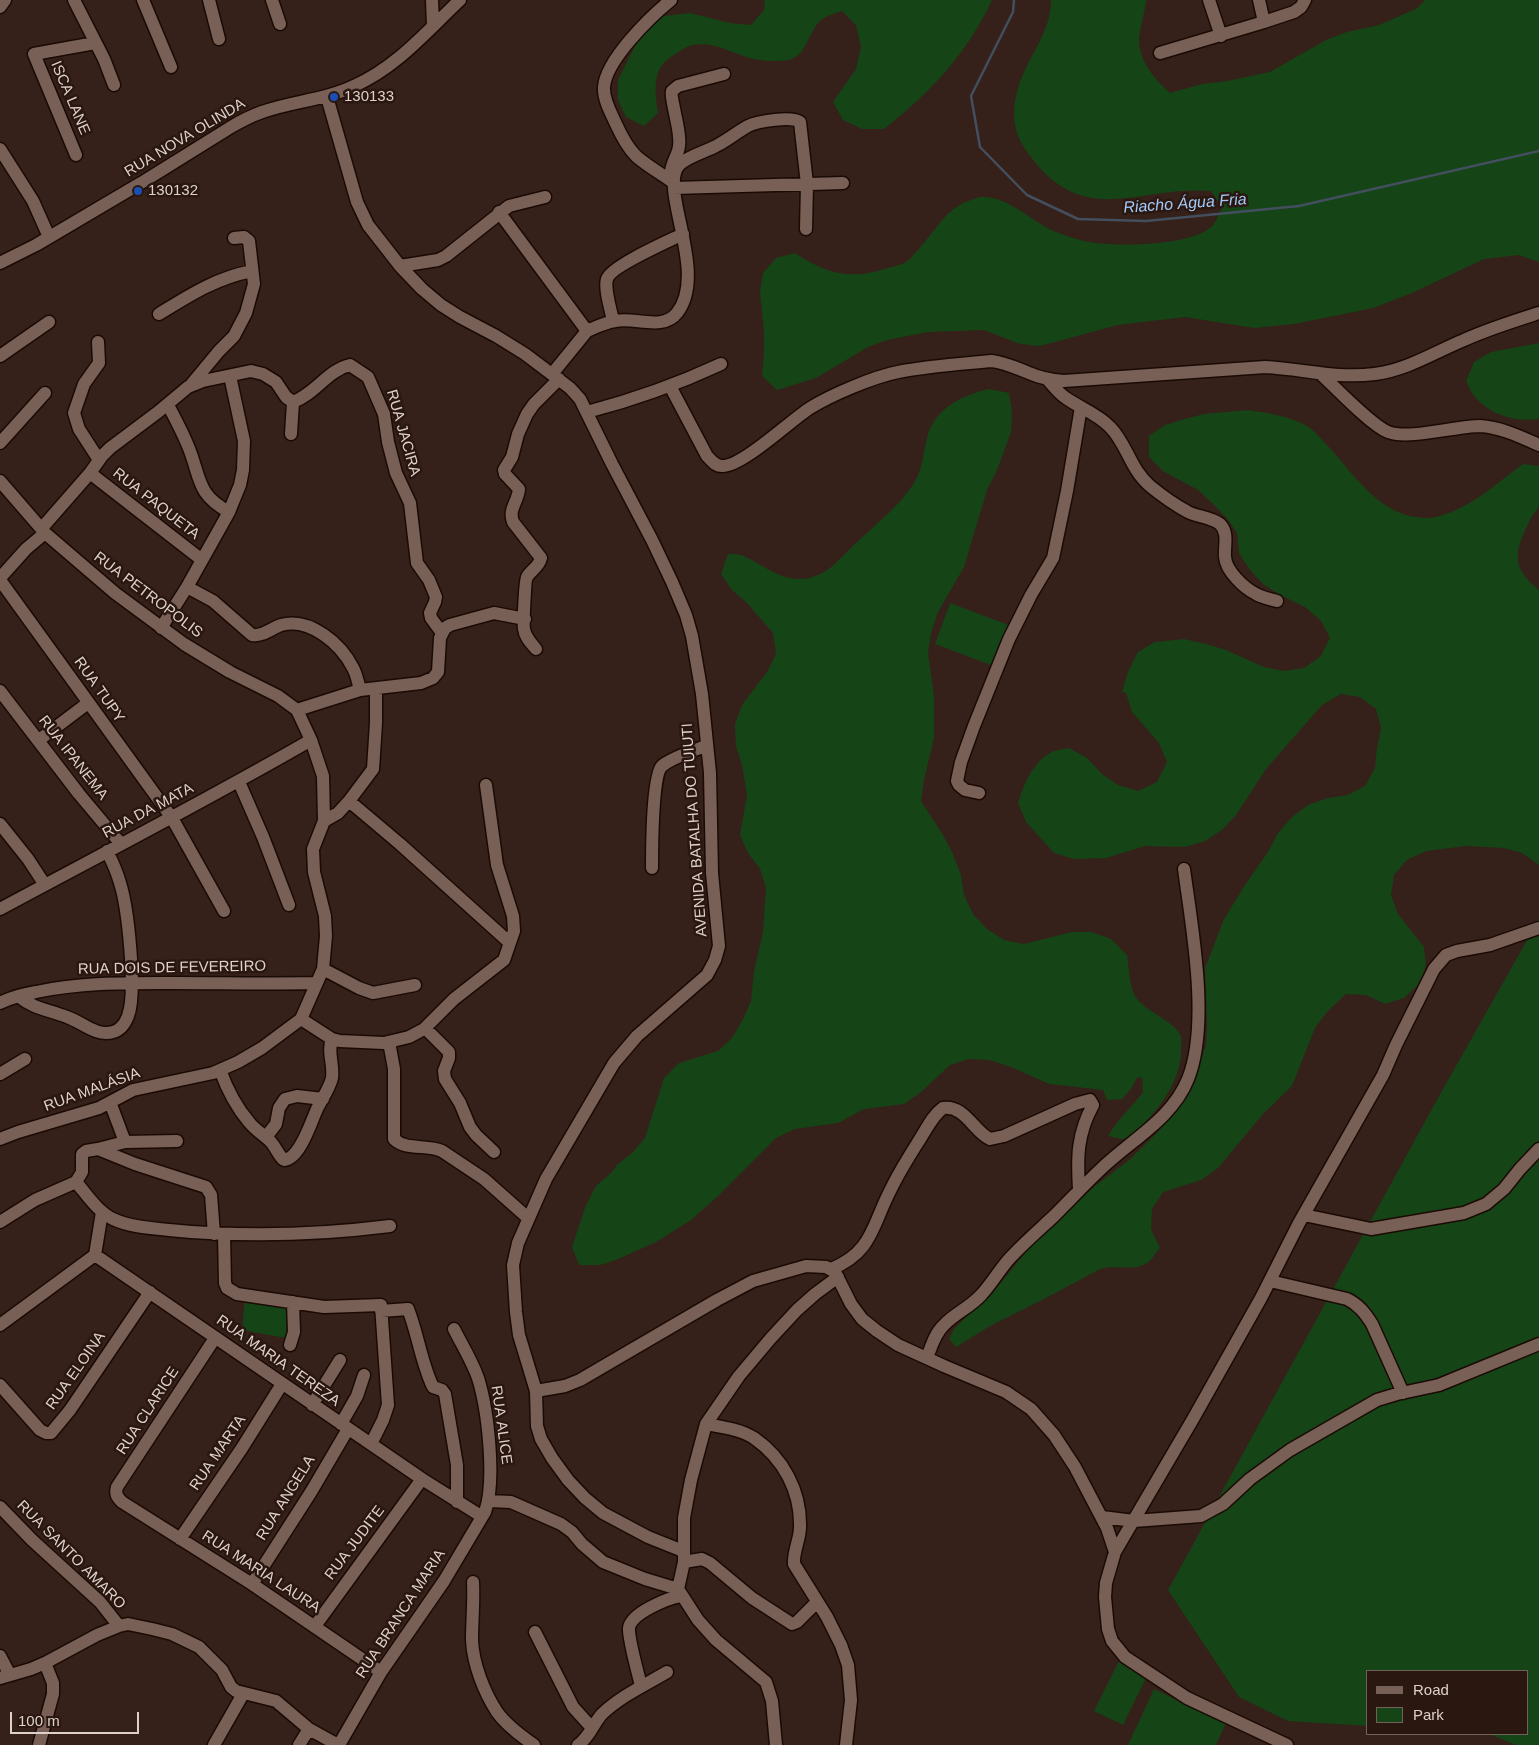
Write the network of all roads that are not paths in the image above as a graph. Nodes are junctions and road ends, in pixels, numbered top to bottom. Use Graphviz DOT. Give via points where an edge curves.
graph roads {
  1 [pos="5,0"];
  2 [pos="74,0"];
  3 [pos="143,0"];
  4 [pos="209,0"];
  5 [pos="272,0"];
  6 [pos="432,0"];
  7 [pos="460,0"];
  8 [pos="671,0"];
  9 [pos="1209,0"];
  10 [pos="1259,0"];
  11 [pos="1305,0"];
  12 [pos="0,7"];
  13 [pos="1264,22"];
  14 [pos="280,24"];
  15 [pos="433,26"];
  16 [pos="1221,36"];
  17 [pos="219,39"];
  18 [pos="96,43"];
  19 [pos="1160,53"];
  20 [pos="171,67"];
  21 [pos="724,74"];
  22 [pos="114,85"];
  23 [pos="327,97"];
  24 [pos="0,148"];
  25 [pos="76,154"];
  26 [pos="843,183"];
  27 [pos="674,184"];
  28 [pos="807,184"];
  29 [pos="545,197"];
  30 [pos="499,212"];
  31 [pos="806,229"];
  32 [pos="683,234"];
  33 [pos="49,237"];
  34 [pos="234,238"];
  35 [pos="1,259"];
  36 [pos="400,266"];
  37 [pos="252,271"];
  38 [pos="1539,313"];
  39 [pos="159,314"];
  40 [pos="614,321"];
  41 [pos="49,322"];
  42 [pos="587,331"];
  43 [pos="98,342"];
  44 [pos="0,356"];
  45 [pos="721,364"];
  46 [pos="1321,374"];
  47 [pos="230,376"];
  48 [pos="555,377"];
  49 [pos="1047,379"];
  50 [pos="190,386"];
  51 [pos="670,386"];
  52 [pos="45,393"];
  53 [pos="293,402"];
  54 [pos="168,405"];
  55 [pos="1081,407"];
  56 [pos="587,412"];
  57 [pos="291,434"];
  58 [pos="0,443"];
  59 [pos="1539,445"];
  60 [pos="99,460"];
  61 [pos="90,473"];
  62 [pos="0,480"];
  63 [pos="228,512"];
  64 [pos="43,531"];
  65 [pos="202,560"];
  66 [pos="0,579"];
  67 [pos="187,587"];
  68 [pos="1277,601"];
  69 [pos="525,619"];
  70 [pos="161,628"];
  71 [pos="442,633"];
  72 [pos="536,649"];
  73 [pos="376,689"];
  74 [pos="360,690"];
  75 [pos="0,691"];
  76 [pos="88,703"];
  77 [pos="297,710"];
  78 [pos="39,740"];
  79 [pos="311,740"];
  80 [pos="708,745"];
  81 [pos="239,782"];
  82 [pos="486,785"];
  83 [pos="979,793"];
  84 [pos="349,801"];
  85 [pos="172,818"];
  86 [pos="324,821"];
  87 [pos="0,824"];
  88 [pos="121,844"];
  89 [pos="107,851"];
  90 [pos="652,868"];
  91 [pos="1184,869"];
  92 [pos="45,885"];
  93 [pos="289,905"];
  94 [pos="0,909"];
  95 [pos="224,911"];
  96 [pos="1539,928"];
  97 [pos="510,943"];
  98 [pos="323,969"];
  99 [pos="132,982"];
  100 [pos="316,983"];
  101 [pos="415,985"];
  102 [pos="18,996"];
  103 [pos="0,1003"];
  104 [pos="301,1019"];
  105 [pos="425,1028"];
  106 [pos="332,1039"];
  107 [pos="389,1042"];
  108 [pos="25,1059"];
  109 [pos="220,1070"];
  110 [pos="0,1074"];
  111 [pos="323,1099"];
  112 [pos="110,1102"];
  113 [pos="266,1137"];
  114 [pos="0,1139"];
  115 [pos="177,1141"];
  116 [pos="125,1142"];
  117 [pos="98,1149"];
  118 [pos="1539,1149"];
  119 [pos="494,1152"];
  120 [pos="76,1182"];
  121 [pos="1079,1190"];
  122 [pos="102,1212"];
  123 [pos="1304,1215"];
  124 [pos="528,1218"];
  125 [pos="0,1222"];
  126 [pos="390,1226"];
  127 [pos="219,1234"];
  128 [pos="95,1255"];
  129 [pos="834,1273"];
  130 [pos="1270,1281"];
  131 [pos="150,1292"];
  132 [pos="293,1302"];
  133 [pos="381,1308"];
  134 [pos="0,1325"];
  135 [pos="454,1329"];
  136 [pos="215,1338"];
  137 [pos="1539,1344"];
  138 [pos="290,1345"];
  139 [pos="927,1358"];
  140 [pos="340,1360"];
  141 [pos="364,1375"];
  142 [pos="282,1384"];
  143 [pos="0,1385"];
  144 [pos="536,1391"];
  145 [pos="1403,1392"];
  146 [pos="312,1404"];
  147 [pos="706,1424"];
  148 [pos="345,1427"];
  149 [pos="371,1444"];
  150 [pos="422,1479"];
  151 [pos="489,1501"];
  152 [pos="1145,1501"];
  153 [pos="122,1502"];
  154 [pos="457,1502"];
  155 [pos="0,1508"];
  156 [pos="481,1516"];
  157 [pos="1102,1517"];
  158 [pos="1159,1518"];
  159 [pos="1134,1521"];
  160 [pos="180,1539"];
  161 [pos="1115,1552"];
  162 [pos="683,1556"];
  163 [pos="473,1582"];
  164 [pos="252,1584"];
  165 [pos="680,1592"];
  166 [pos="817,1602"];
  167 [pos="119,1626"];
  168 [pos="315,1626"];
  169 [pos="535,1632"];
  170 [pos="0,1656"];
  171 [pos="45,1663"];
  172 [pos="381,1672"];
  173 [pos="667,1672"];
  174 [pos="5,1676"];
  175 [pos="641,1686"];
  176 [pos="244,1694"];
  177 [pos="592,1728"];
  178 [pos="309,1730"];
  179 [pos="583,1744"];
  180 [pos="39,1745"];
  181 [pos="214,1745"];
  182 [pos="299,1745"];
  183 [pos="339,1745"];
  184 [pos="534,1745"];
  185 [pos="776,1745"];
  186 [pos="846,1745"];
  187 [pos="1287,1745"];
  1 -- 12 [label="street"];
  2 -- 18 [label="street"];
  3 -- 20 [label="street"];
  4 -- 17 [label="street"];
  5 -- 14 [label="street"];
  6 -- 15 [label="street"];
  7 -- 15 [label="street, RUA NOVA OLINDA"];
  8 -- 27 [label="street" via="652,16 619,55 604,88 611,113 628,147"];
  9 -- 16 [label="street"];
  10 -- 13 [label="street"];
  11 -- 13 [label="street" via="1294,12"];
  13 -- 16 [label="street"];
  15 -- 23 [label="street, RUA NOVA OLINDA" via="398,60 354,86"];
  16 -- 19 [label="street"];
  18 -- 22 [label="street"];
  18 -- 25 [label="street, ISCA LANE" via="34,54"];
  21 -- 27 [label="street" via="672,90 680,147 671,168"];
  23 -- 33 [label="street, RUA NOVA OLINDA" via="279,107 248,118"];
  23 -- 36 [label="street, AVENIDA BATALHA DO TUIUTI" via="357,202 368,225"];
  24 -- 33 [label="street" via="33,201"];
  26 -- 28 [label="street"];
  27 -- 28 [label="street"];
  27 -- 28 [label="street" via="679,166 686,160 752,124 796,120 801,126"];
  27 -- 32 [label="street"];
  28 -- 31 [label="street"];
  29 -- 30 [label="street" via="517,203"];
  30 -- 36 [label="street" via="446,256"];
  30 -- 42 [label="street"];
  32 -- 40 [label="street" via="609,275 606,286"];
  32 -- 40 [label="street" via="688,276 678,312 673,318 660,323"];
  33 -- 35 [label="street, RUA NOVA OLINDA"];
  34 -- 37 [label="street" via="244,237 249,241"];
  36 -- 48 [label="street, AVENIDA BATALHA DO TUIUTI" via="441,304 518,349"];
  37 -- 39 [label="street" via="222,279"];
  37 -- 50 [label="street" via="253,290 237,332"];
  38 -- 46 [label="street" via="1467,338 1401,368 1351,376"];
  40 -- 42 [label="street"];
  41 -- 44 [label="street"];
  42 -- 48 [label="street"];
  43 -- 60 [label="street" via="99,363 84,384 74,413 83,437"];
  45 -- 51 [label="street"];
  46 -- 49 [label="street" via="1265,367 1064,382"];
  46 -- 59 [label="street" via="1387,432 1408,434 1483,426"];
  47 -- 50 [label="street"];
  47 -- 53 [label="street" via="246,372 264,374 276,382 286,398"];
  47 -- 63 [label="street" via="245,448 240,485"];
  48 -- 56 [label="street, AVENIDA BATALHA DO TUIUTI" via="580,399"];
  48 -- 69 [label="street" via="527,414 515,450 504,470 519,489 510,515 541,558 526,579"];
  49 -- 51 [label="street" via="1005,362 992,361 896,372 811,407 748,454 724,466 707,456"];
  49 -- 55 [label="street" via="1058,392"];
  50 -- 54 [label="street"];
  51 -- 56 [label="street"];
  52 -- 58 [label="street"];
  53 -- 57 [label="street"];
  53 -- 71 [label="street, RUA JACIRA" via="348,365 368,377 384,414 396,473 410,503 416,563 429,580 436,597 431,618"];
  54 -- 60 [label="street" via="124,436"];
  54 -- 63 [label="street" via="187,442 204,491 212,502"];
  55 -- 68 [label="street" via="1102,419 1117,434 1138,474 1150,486 1189,512 1219,524 1224,531 1226,564 1231,571 1254,594"];
  55 -- 83 [label="street" via="1068,491 1053,558 1009,639 962,762 957,781 959,785"];
  56 -- 80 [label="street, AVENIDA BATALHA DO TUIUTI" via="686,615 695,652"];
  60 -- 61 [label="street"];
  61 -- 64 [label="street"];
  61 -- 65 [label="street, RUA PAQUETA"];
  62 -- 64 [label="street, RUA PETROPOLIS"];
  63 -- 65 [label="street"];
  64 -- 66 [label="street"];
  64 -- 70 [label="street, RUA PETROPOLIS"];
  65 -- 67 [label="street"];
  66 -- 76 [label="street, RUA TUPY"];
  67 -- 70 [label="street"];
  67 -- 74 [label="street" via="213,601 249,634 256,636 283,624 295,624 305,625 324,635 353,667"];
  69 -- 71 [label="street" via="494,613 454,623"];
  69 -- 72 [label="street" via="526,635"];
  70 -- 77 [label="street, RUA PETROPOLIS"];
  71 -- 73 [label="street" via="438,669 433,678 421,683"];
  73 -- 74 [label="street"];
  73 -- 84 [label="street" via="373,768"];
  74 -- 77 [label="street"];
  75 -- 78 [label="street, RUA IPANEMA"];
  76 -- 78 [label="street"];
  76 -- 85 [label="street, RUA TUPY"];
  77 -- 79 [label="street, RUA PETROPOLIS"];
  78 -- 88 [label="street, RUA IPANEMA"];
  79 -- 81 [label="street, RUA DA MATA"];
  79 -- 86 [label="street, RUA PETROPOLIS" via="323,776"];
  80 -- 90 [label="street" via="663,764 657,774"];
  80 -- 124 [label="street, AVENIDA BATALHA DO TUIUTI" via="712,873 719,946 715,960 707,975 638,1036 614,1063 546,1179"];
  81 -- 85 [label="street, RUA DA MATA"];
  81 -- 93 [label="street"];
  82 -- 97 [label="street" via="497,865 513,916 514,931"];
  84 -- 86 [label="street"];
  84 -- 97 [label="street"];
  85 -- 88 [label="street, RUA DA MATA"];
  85 -- 95 [label="street, RUA TUPY"];
  86 -- 98 [label="street" via="313,849 314,872 326,926"];
  87 -- 92 [label="street"];
  88 -- 89 [label="street, RUA DA MATA"];
  89 -- 92 [label="street, RUA DA MATA"];
  89 -- 99 [label="street" via="124,901"];
  91 -- 121 [label="street" via="1198,993 1198,1036 1188,1080 1155,1124 1112,1158"];
  92 -- 94 [label="street, RUA DA MATA"];
  96 -- 123 [label="street" via="1490,945 1457,951 1440,961 1411,1013 1384,1075"];
  97 -- 105 [label="street" via="504,960 454,999"];
  98 -- 100 [label="street"];
  98 -- 101 [label="street" via="373,993"];
  99 -- 100 [label="street, RUA DOIS DE FEVEREIRO"];
  99 -- 102 [label="street, RUA DOIS DE FEVEREIRO" via="64,986"];
  99 -- 102 [label="street" via="129,1015 120,1029 105,1034 68,1017 39,1009"];
  100 -- 104 [label="street"];
  102 -- 103 [label="street, RUA DOIS DE FEVEREIRO"];
  104 -- 106 [label="street"];
  104 -- 109 [label="street, RUA MALÁSIA" via="262,1048"];
  105 -- 107 [label="street" via="409,1037"];
  105 -- 119 [label="street" via="449,1052 445,1079 470,1127"];
  106 -- 107 [label="street"];
  106 -- 111 [label="street" via="333,1069"];
  107 -- 124 [label="street" via="394,1070 394,1138 409,1146 442,1151 484,1179"];
  108 -- 110 [label="street"];
  109 -- 112 [label="street, RUA MALÁSIA" via="133,1090"];
  109 -- 113 [label="street" via="240,1111"];
  111 -- 113 [label="street" via="297,1096 285,1099 279,1108 276,1124"];
  111 -- 113 [label="street" via="290,1159 284,1160"];
  112 -- 114 [label="street, RUA MALÁSIA" via="83,1114"];
  112 -- 116 [label="street"];
  115 -- 116 [label="street"];
  116 -- 117 [label="street"];
  117 -- 120 [label="street" via="82,1154 82,1172"];
  117 -- 127 [label="street" via="208,1188"];
  118 -- 123 [label="street" via="1504,1189 1486,1204 1464,1213 1371,1229"];
  120 -- 122 [label="street"];
  120 -- 125 [label="street" via="35,1200"];
  121 -- 129 [label="street" via="1078,1152 1093,1105 1090,1100 990,1139 956,1110 943,1108 930,1123 891,1188 868,1240"];
  121 -- 139 [label="street" via="1008,1260 974,1303 943,1325"];
  122 -- 127 [label="street" via="123,1223"];
  122 -- 128 [label="street"];
  123 -- 130 [label="street"];
  124 -- 144 [label="street, AVENIDA BATALHA DO TUIUTI" via="513,1265 519,1335"];
  126 -- 127 [label="street"];
  127 -- 132 [label="street" via="227,1288 237,1294"];
  128 -- 131 [label="street, RUA MARIA TEREZA"];
  128 -- 134 [label="street"];
  129 -- 139 [label="street" via="862,1319 898,1344"];
  129 -- 144 [label="street" via="826,1267 806,1266 753,1281 580,1380"];
  129 -- 147 [label="street" via="771,1338 734,1382"];
  130 -- 145 [label="street" via="1356,1304 1372,1324"];
  130 -- 152 [label="street"];
  131 -- 136 [label="street, RUA MARIA TEREZA"];
  131 -- 143 [label="street, RUA ELOINA" via="70,1410 51,1432 40,1430"];
  132 -- 133 [label="street" via="324,1307"];
  132 -- 138 [label="street" via="294,1332"];
  133 -- 149 [label="street" via="388,1405"];
  133 -- 154 [label="street" via="408,1309 424,1368 433,1387 446,1394 458,1474"];
  135 -- 151 [label="street, RUA ALICE" via="481,1389 491,1471"];
  136 -- 142 [label="street, RUA MARIA TEREZA"];
  136 -- 153 [label="street, RUA CLARICE" via="117,1487 117,1497"];
  137 -- 145 [label="street" via="1439,1385"];
  139 -- 157 [label="street" via="1006,1392 1031,1409 1054,1435"];
  140 -- 146 [label="street"];
  141 -- 148 [label="street, RUA ANGELA"];
  142 -- 146 [label="street, RUA MARIA TEREZA"];
  142 -- 160 [label="street, RUA MARTA"];
  144 -- 162 [label="street, AVENIDA BATALHA DO TUIUTI" via="537,1426 552,1458 568,1480 604,1513"];
  145 -- 158 [label="street" via="1377,1400 1290,1450 1212,1511 1201,1516"];
  146 -- 148 [label="street, RUA MARIA TEREZA"];
  147 -- 162 [label="street" via="684,1518"];
  147 -- 166 [label="street" via="752,1437 770,1451 792,1481 800,1528 793,1554 794,1564"];
  148 -- 149 [label="street, RUA MARIA TEREZA"];
  148 -- 164 [label="street, RUA ANGELA" via="311,1492"];
  149 -- 150 [label="street, RUA MARIA TEREZA"];
  150 -- 154 [label="street, RUA MARIA TEREZA"];
  150 -- 168 [label="street, RUA JUDITE"];
  151 -- 156 [label="street, RUA BRANCA MARIA"];
  151 -- 165 [label="street" via="512,1502 561,1524 603,1562"];
  152 -- 158 [label="street"];
  152 -- 159 [label="street"];
  153 -- 160 [label="street, RUA MARIA LAURA"];
  154 -- 156 [label="street, RUA MARIA TEREZA"];
  155 -- 167 [label="street, RUA SANTO AMARO" via="100,1602"];
  156 -- 172 [label="street, RUA BRANCA MARIA" via="444,1581"];
  157 -- 159 [label="street"];
  157 -- 161 [label="street"];
  158 -- 159 [label="street"];
  159 -- 161 [label="street"];
  160 -- 164 [label="street, RUA MARIA LAURA"];
  161 -- 187 [label="street" via="1105,1597 1108,1629 1112,1641 1124,1656 1187,1698"];
  162 -- 165 [label="street"];
  162 -- 166 [label="street" via="710,1563 752,1598 792,1624"];
  163 -- 184 [label="street" via="472,1639 480,1675 498,1713"];
  164 -- 168 [label="street, RUA MARIA LAURA"];
  165 -- 175 [label="street" via="644,1611 631,1624"];
  165 -- 185 [label="street" via="716,1640 766,1682 772,1700"];
  166 -- 186 [label="street" via="841,1645 848,1665 851,1700"];
  167 -- 171 [label="street"];
  167 -- 176 [label="street" via="128,1624 152,1628 199,1647 222,1670 236,1692"];
  168 -- 172 [label="street, RUA MARIA LAURA"];
  169 -- 177 [label="street" via="570,1702"];
  170 -- 174 [label="street"];
  171 -- 174 [label="street"];
  171 -- 180 [label="street" via="53,1683 53,1694"];
  172 -- 183 [label="street, RUA BRANCA MARIA"];
  173 -- 175 [label="street"];
  175 -- 177 [label="street" via="612,1705"];
  176 -- 178 [label="street" via="276,1701"];
  176 -- 181 [label="street"];
  177 -- 179 [label="street"];
  178 -- 182 [label="street"];
  178 -- 183 [label="street"];
}
